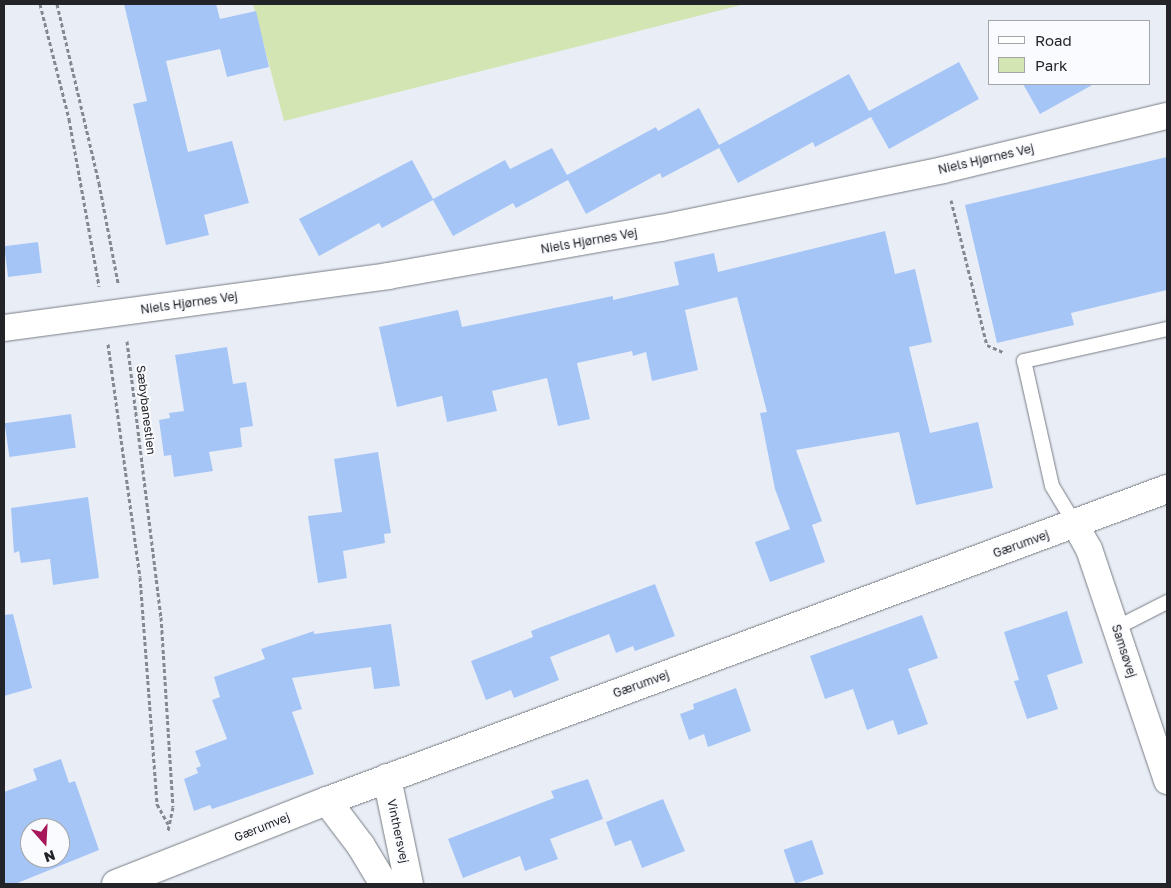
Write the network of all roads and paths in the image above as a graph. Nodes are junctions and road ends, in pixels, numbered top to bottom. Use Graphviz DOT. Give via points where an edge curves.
graph roads {
  1 [pos="40,4"];
  2 [pos="56,4"];
  3 [pos="1167,116"];
  4 [pos="943,170"];
  5 [pos="113,313"];
  6 [pos="4,328"];
  7 [pos="1167,329"];
  8 [pos="1024,361"];
  9 [pos="1167,489"];
  10 [pos="1075,524"];
  11 [pos="1167,602"];
  12 [pos="1116,628"];
  13 [pos="387,778"];
  14 [pos="1167,782"];
  15 [pos="327,801"];
  16 [pos="116,884"];
  17 [pos="384,884"];
  18 [pos="409,884"];
  1 -- 5 [label="path"];
  2 -- 5 [label="path, Sæbybanestien" via="99,183"];
  3 -- 4 [label="street, Niels Hjørnes Vej"];
  4 -- 5 [label="street, Niels Hjørnes Vej" via="661,228 388,276"];
  4 -- 8 [label="path" via="987,345"];
  5 -- 5 [label="path, Sæbybanestien" via="162,618 173,807 168,825 157,804 140,577"];
  5 -- 6 [label="street, Niels Hjørnes Vej"];
  7 -- 8 [label="lane"];
  8 -- 10 [label="lane" via="1052,486"];
  9 -- 10 [label="main road, Gærumvej"];
  10 -- 12 [label="street, Samsøvej" via="1089,549"];
  10 -- 13 [label="main road, Gærumvej"];
  11 -- 12 [label="lane"];
  12 -- 14 [label="street, Samsøvej"];
  13 -- 15 [label="main road, Gærumvej"];
  13 -- 18 [label="main road, Vinthersvej"];
  15 -- 16 [label="main road, Gærumvej"];
  15 -- 17 [label="main road" via="361,846"];
}
